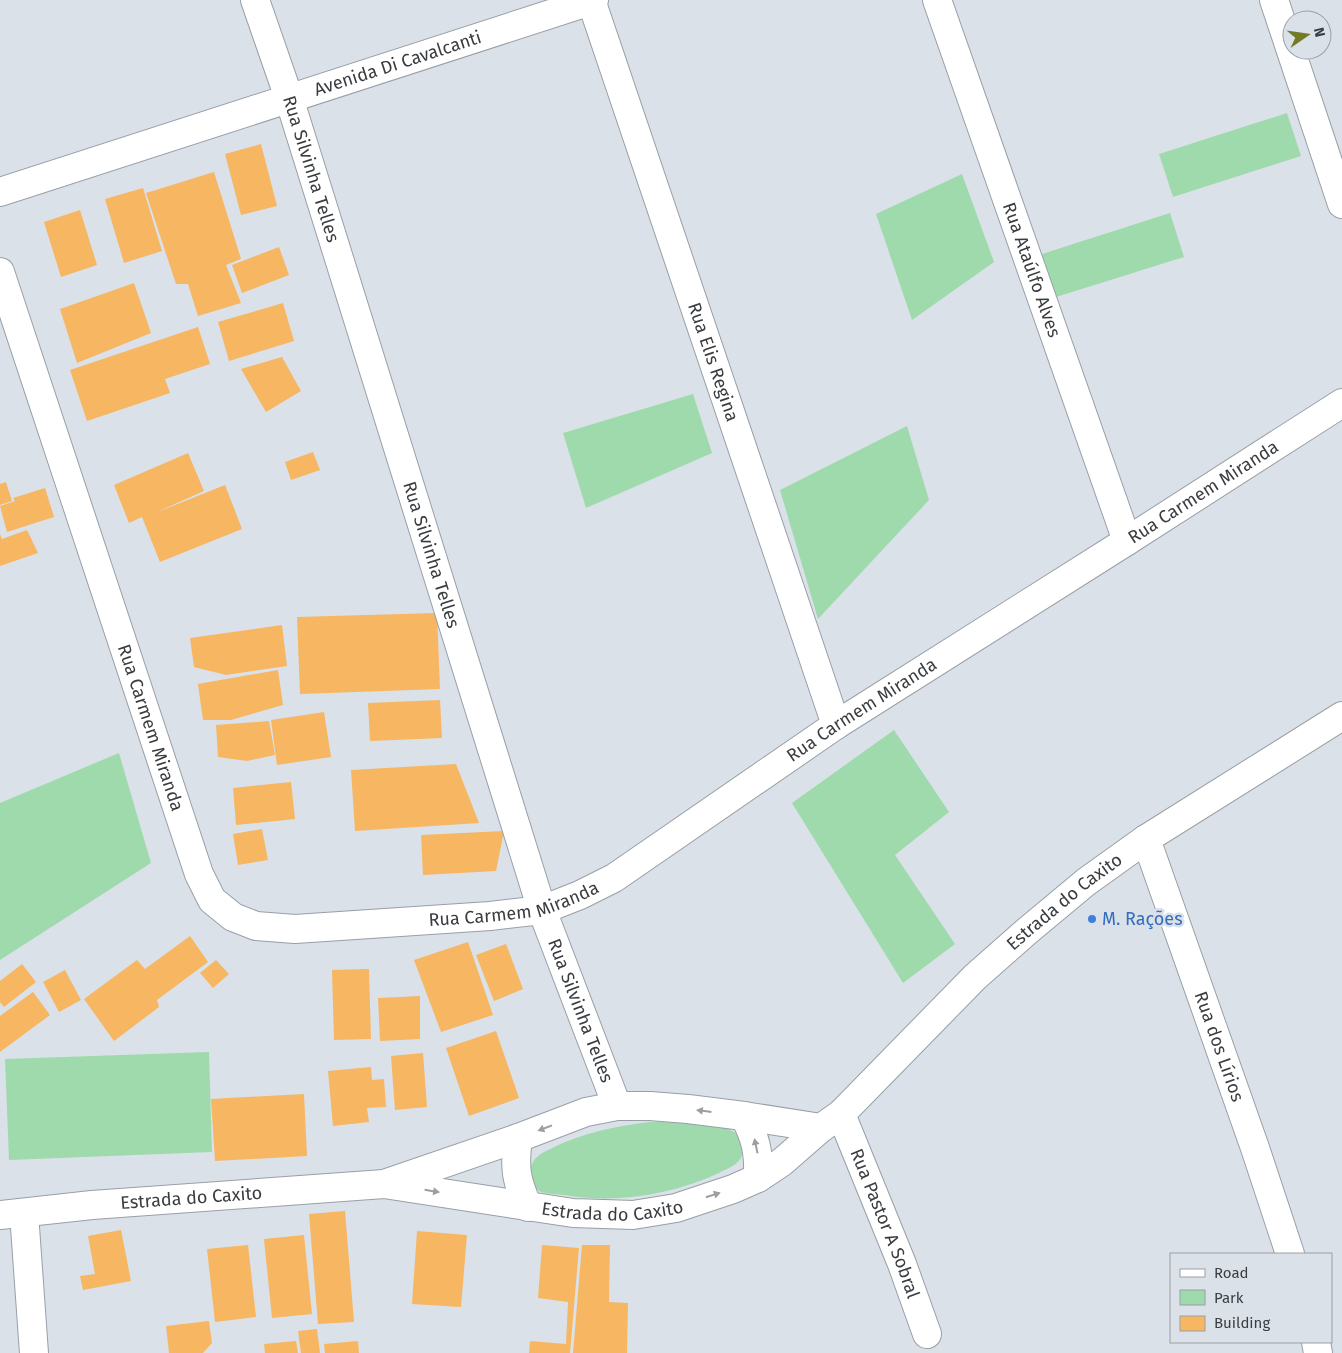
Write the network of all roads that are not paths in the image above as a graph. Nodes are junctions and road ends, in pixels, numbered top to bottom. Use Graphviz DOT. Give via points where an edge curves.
graph roads {
  1 [pos="255,0"];
  2 [pos="592,0"];
  3 [pos="937,0"];
  4 [pos="1274,0"];
  5 [pos="289,98"];
  6 [pos="0,192"];
  7 [pos="1342,204"];
  8 [pos="0,272"];
  9 [pos="1342,403"];
  10 [pos="1127,541"];
  11 [pos="1342,716"];
  12 [pos="836,725"];
  13 [pos="1146,839"];
  14 [pos="542,910"];
  15 [pos="617,1106"];
  16 [pos="744,1116"];
  17 [pos="831,1121"];
  18 [pos="518,1138"];
  19 [pos="758,1178"];
  20 [pos="384,1184"];
  21 [pos="528,1207"];
  22 [pos="12,1214"];
  23 [pos="1290,1253"];
  24 [pos="927,1334"];
  25 [pos="34,1353"];
  1 -- 5 [label="street, Rua Silvinha Telles"];
  2 -- 5 [label="street, Avenida Di Cavalcanti"];
  2 -- 12 [label="street, Rua Elis Regina"];
  3 -- 10 [label="street, Rua Ataúlfo Alves"];
  4 -- 7 [label="street"];
  5 -- 6 [label="street, Avenida Di Cavalcanti"];
  5 -- 14 [label="street, Rua Silvinha Telles"];
  8 -- 14 [label="street, Rua Carmem Miranda" via="199,874 212,900 233,917 256,926 295,929"];
  9 -- 10 [label="street, Rua Carmem Miranda"];
  10 -- 12 [label="street, Rua Carmem Miranda"];
  11 -- 13 [label="street, Estrada do Caxito"];
  12 -- 14 [label="street, Rua Carmem Miranda" via="614,878"];
  13 -- 17 [label="street, Estrada do Caxito" via="1086,882 975,977"];
  13 -- 23 [label="street, Rua dos Lírios"];
  14 -- 15 [label="street, Rua Silvinha Telles"];
  16 -- 15 [label="street, Estrada do Caxito, one-way" via="650,1106"];
  15 -- 18 [label="street, Estrada do Caxito, one-way" via="586,1112"];
  16 -- 17 [label="street, Estrada do Caxito"];
  19 -- 16 [label="street, one-way" via="757,1147"];
  17 -- 19 [label="street, Estrada do Caxito"];
  17 -- 24 [label="street, Rua Pastor A Sobral" via="902,1264"];
  18 -- 20 [label="street, Estrada do Caxito"];
  18 -- 21 [label="street" via="516,1175"];
  21 -- 19 [label="street, Estrada do Caxito, one-way" via="633,1215 676,1208"];
  20 -- 21 [label="street, Estrada do Caxito, one-way"];
  20 -- 22 [label="street, Estrada do Caxito" via="92,1205"];
  22 -- 25 [label="street"];
}
